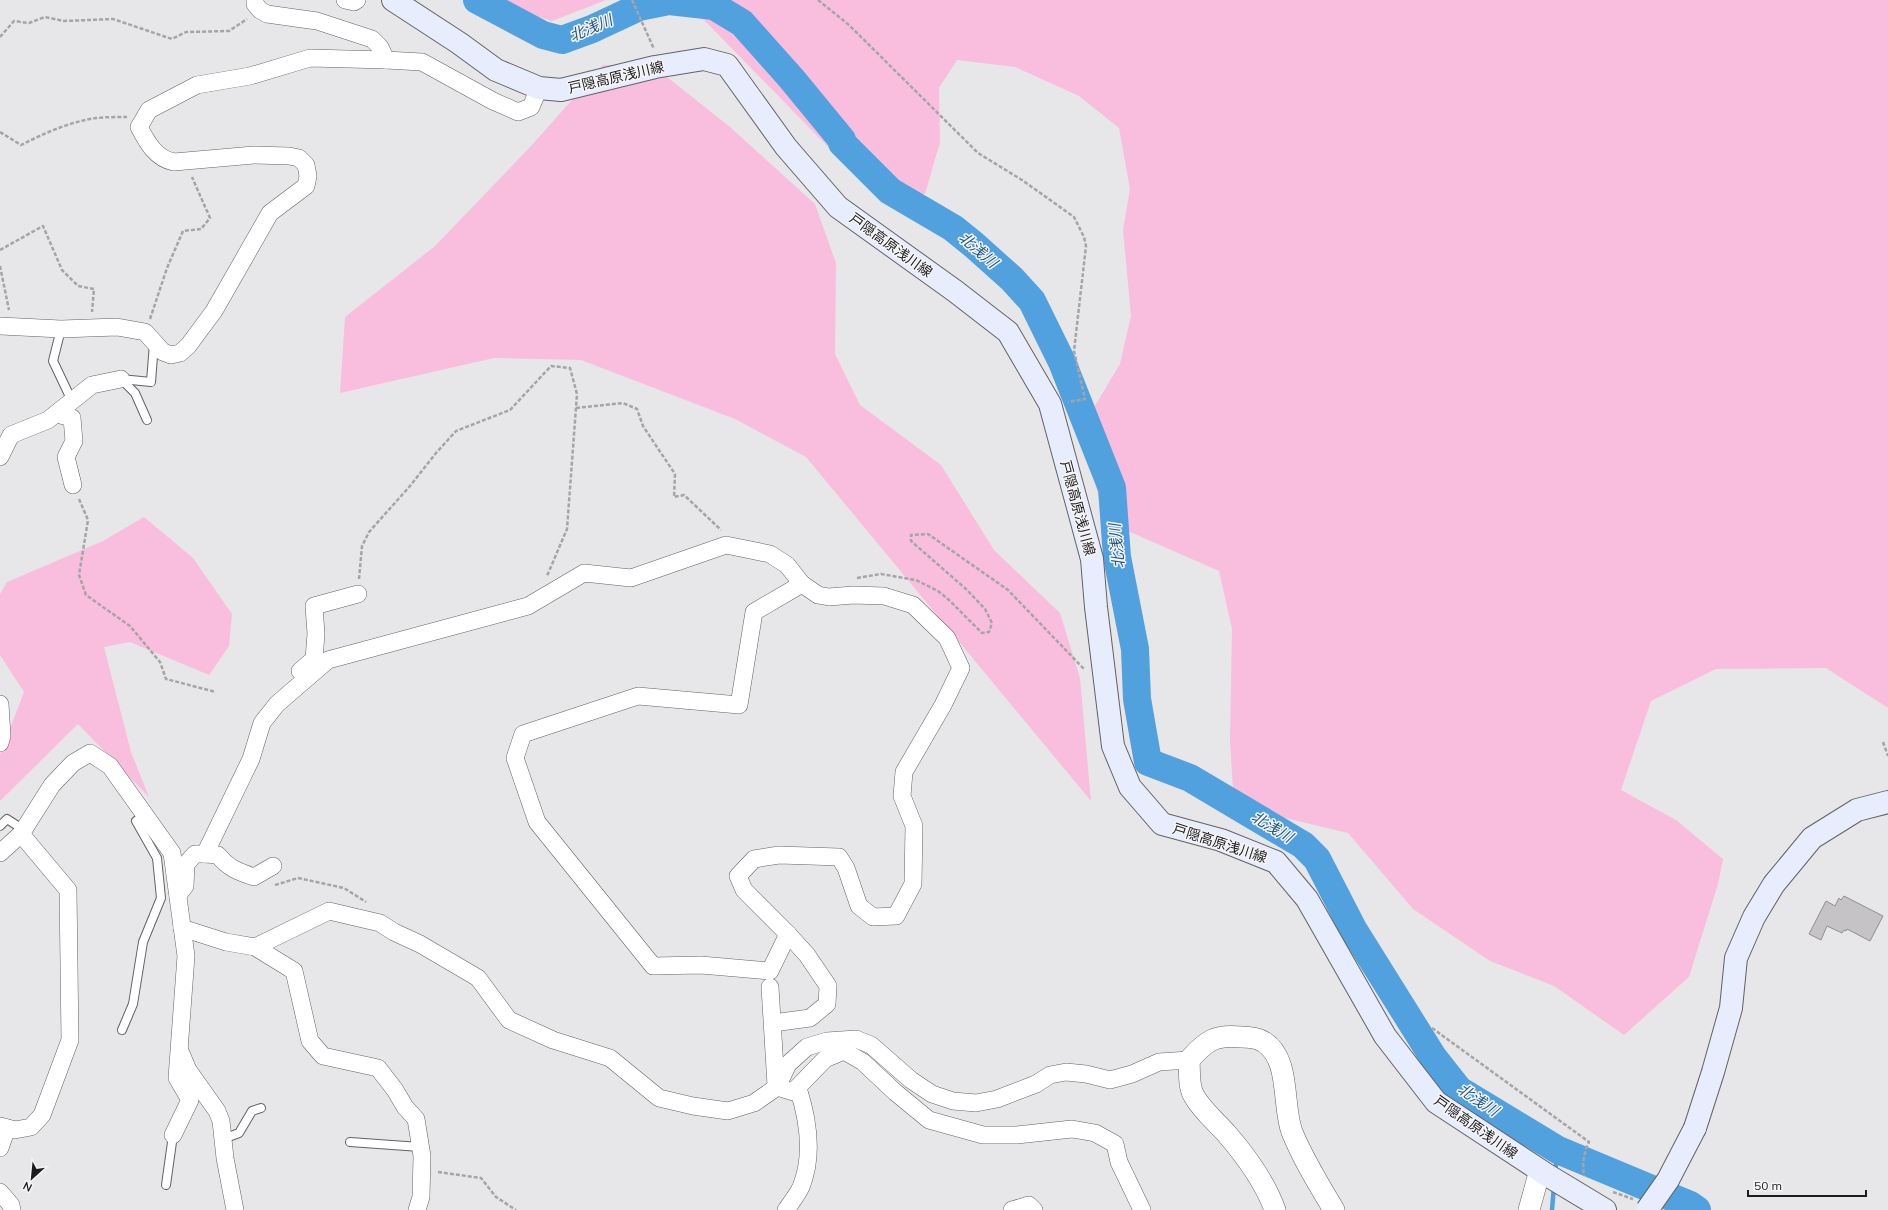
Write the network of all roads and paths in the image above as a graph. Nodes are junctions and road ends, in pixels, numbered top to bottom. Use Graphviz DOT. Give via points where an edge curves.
graph roads {
  1 [pos="344,0"];
  2 [pos="357,0"];
  3 [pos="393,0"];
  4 [pos="632,0"];
  5 [pos="818,0"];
  6 [pos="258,5"];
  7 [pos="0,37"];
  8 [pos="386,60"];
  9 [pos="662,66"];
  10 [pos="539,88"];
  11 [pos="145,117"];
  12 [pos="0,132"];
  13 [pos="186,161"];
  14 [pos="0,250"];
  15 [pos="0,266"];
  16 [pos="6,326"];
  17 [pos="91,328"];
  18 [pos="60,330"];
  19 [pos="149,337"];
  20 [pos="121,379"];
  21 [pos="72,401"];
  22 [pos="1050,404"];
  23 [pos="576,408"];
  24 [pos="57,414"];
  25 [pos="147,420"];
  26 [pos="0,457"];
  27 [pos="73,485"];
  28 [pos="723,546"];
  29 [pos="851,578"];
  30 [pos="545,580"];
  31 [pos="802,584"];
  32 [pos="358,594"];
  33 [pos="1103,674"];
  34 [pos="216,692"];
  35 [pos="0,704"];
  36 [pos="272,710"];
  37 [pos="1883,742"];
  38 [pos="0,743"];
  39 [pos="1888,756"];
  40 [pos="1888,802"];
  41 [pos="145,815"];
  42 [pos="0,826"];
  43 [pos="23,832"];
  44 [pos="0,853"];
  45 [pos="205,854"];
  46 [pos="274,866"];
  47 [pos="178,895"];
  48 [pos="182,928"];
  49 [pos="788,934"];
  50 [pos="255,947"];
  51 [pos="770,987"];
  52 [pos="773,1023"];
  53 [pos="1432,1028"];
  54 [pos="122,1030"];
  55 [pos="179,1050"];
  56 [pos="1189,1060"];
  57 [pos="777,1087"];
  58 [pos="798,1088"];
  59 [pos="261,1108"];
  60 [pos="2,1134"];
  61 [pos="173,1135"];
  62 [pos="223,1139"];
  63 [pos="350,1142"];
  64 [pos="420,1147"];
  65 [pos="422,1170"];
  66 [pos="1583,1170"];
  67 [pos="1544,1173"];
  68 [pos="166,1185"];
  69 [pos="0,1192"];
  70 [pos="1606,1200"];
  71 [pos="1641,1205"];
  72 [pos="12,1210"];
  73 [pos="235,1210"];
  74 [pos="417,1210"];
  75 [pos="516,1210"];
  76 [pos="786,1210"];
  77 [pos="1012,1210"];
  78 [pos="1034,1210"];
  79 [pos="1142,1210"];
  80 [pos="1276,1210"];
  81 [pos="1334,1210"];
  82 [pos="1529,1210"];
  1 -- 2 [label="street"];
  3 -- 10 [label="main road, 戸隠高原浅川線" via="496,70"];
  4 -- 9 [label="path"];
  5 -- 22 [label="path" via="849,25 978,153 1074,217 1086,246 1074,350 1084,399"];
  6 -- 7 [label="path" via="229,31 186,32 172,39 113,19 64,21 45,17 29,23 14,21"];
  6 -- 8 [label="street" via="267,14 317,21 372,39 380,47"];
  8 -- 10 [label="street" via="422,62 518,112 531,107"];
  8 -- 11 [label="street" via="310,58 250,76 198,85 148,110"];
  9 -- 10 [label="main road, 戸隠高原浅川線" via="561,90"];
  9 -- 22 [label="main road, 戸隠高原浅川線" via="704,59 727,65 786,147 838,207 1008,332"];
  11 -- 12 [label="path" via="95,118 51,130 21,145"];
  11 -- 13 [label="street" via="139,127 148,144 158,155 166,161"];
  13 -- 19 [label="path" via="210,218 201,229 183,231 167,268"];
  13 -- 19 [label="street" via="254,155 290,156 299,158 306,165 308,176 306,186 270,213 214,311 188,346 171,356 163,352"];
  14 -- 17 [label="path" via="44,226 62,270 78,286 94,289"];
  15 -- 16 [label="path"];
  16 -- 18 [label="street"];
  17 -- 18 [label="street"];
  17 -- 19 [label="street" via="117,327"];
  18 -- 21 [label="lane" via="53,361"];
  19 -- 20 [label="lane" via="151,382"];
  20 -- 21 [label="street" via="92,385"];
  20 -- 25 [label="lane" via="135,393"];
  21 -- 24 [label="street"];
  22 -- 33 [label="main road, 戸隠高原浅川線" via="1092,559"];
  23 -- 28 [label="path" via="623,403 636,409 643,426 675,474 674,497 684,495 721,529"];
  23 -- 30 [label="path" via="567,529"];
  23 -- 32 [label="path" via="577,394 570,368 551,366 510,410 456,431 369,532 362,546"];
  24 -- 26 [label="street" via="11,435"];
  24 -- 27 [label="street" via="72,418 74,441 66,457"];
  27 -- 34 [label="path" via="88,520 79,575 86,595 130,626 160,662 166,679"];
  28 -- 31 [label="street" via="770,554 787,565"];
  28 -- 36 [label="street" via="631,578 584,573 528,606 328,660"];
  29 -- 33 [label="path" via="881,574 916,580 938,591 982,633 989,632 992,624 985,609 911,541 911,535 928,534 1008,590 1083,668"];
  31 -- 49 [label="street" via="818,595 884,596 913,605 947,638 961,668 904,772 902,796 914,826 913,884 896,916 873,917 859,906 846,868 839,857 779,855 754,859 738,876 744,890"];
  31 -- 49 [label="street" via="754,612 739,705 638,696 523,734 515,758 537,822 653,966 701,966 770,971"];
  32 -- 36 [label="street" via="314,606 314,659 269,696"];
  33 -- 67 [label="main road, 戸隠高原浅川線" via="1113,746 1130,787 1157,819 1162,824 1221,840 1276,862 1307,899 1385,1036 1436,1102"];
  35 -- 38 [label="street"];
  36 -- 45 [label="street" via="262,724 251,759"];
  37 -- 39 [label="path"];
  40 -- 71 [label="main road, bridge" via="1857,810 1812,838 1774,884 1754,917 1736,958 1731,1008 1695,1128 1668,1180"];
  41 -- 43 [label="street" via="110,766 90,753 73,763 52,785"];
  41 -- 47 [label="street" via="172,853"];
  41 -- 54 [label="lane" via="136,821 157,858 161,898 143,942 133,1004"];
  42 -- 43 [label="lane" via="7,819"];
  43 -- 44 [label="street"];
  43 -- 60 [label="street" via="68,890 70,1040 42,1115 31,1127"];
  45 -- 46 [label="street" via="218,855 233,869 254,877"];
  45 -- 47 [label="street" via="195,854 186,864 185,886"];
  47 -- 48 [label="street"];
  48 -- 50 [label="street" via="226,942"];
  48 -- 55 [label="street" via="186,956"];
  49 -- 52 [label="street" via="807,955 828,986 827,1004 810,1018"];
  50 -- 57 [label="street" via="329,911 380,923 478,978 509,1020 553,1040 610,1058 660,1098 728,1111 754,1103"];
  50 -- 64 [label="street" via="294,971 310,1041 323,1056 378,1068 416,1119"];
  51 -- 52 [label="street"];
  52 -- 57 [label="street"];
  53 -- 66 [label="path" via="1589,1142 1585,1149"];
  55 -- 61 [label="street" via="177,1078 190,1100"];
  55 -- 62 [label="street" via="188,1070 222,1121"];
  56 -- 57 [label="street" via="1160,1062 1110,1080 1066,1072 1050,1075 1036,1084 997,1099 976,1103 953,1101 932,1094 911,1080 871,1044 856,1039 827,1041 807,1047 788,1064"];
  56 -- 80 [label="street" via="1194,1096 1264,1182"];
  56 -- 81 [label="street" via="1203,1044 1226,1035 1264,1042 1274,1052 1281,1064 1292,1132"];
  57 -- 58 [label="street" via="793,1092"];
  58 -- 76 [label="street" via="804,1104 810,1150 801,1187"];
  58 -- 79 [label="street" via="825,1059 844,1051 863,1062 929,1120 983,1135 1017,1135 1072,1129 1095,1133 1115,1144 1118,1162"];
  59 -- 62 [label="lane" via="252,1111 240,1133"];
  61 -- 68 [label="lane"];
  62 -- 73 [label="street"];
  63 -- 64 [label="lane"];
  64 -- 65 [label="street"];
  65 -- 74 [label="street" via="421,1197"];
  65 -- 75 [label="path" via="481,1178 496,1197"];
  67 -- 70 [label="main road, 戸隠高原浅川線" via="1570,1188"];
  67 -- 82 [label="street"];
  69 -- 72 [label="street" via="12,1205"];
  70 -- 71 [label="path"];
  77 -- 78 [label="street" via="1029,1205"];
}
